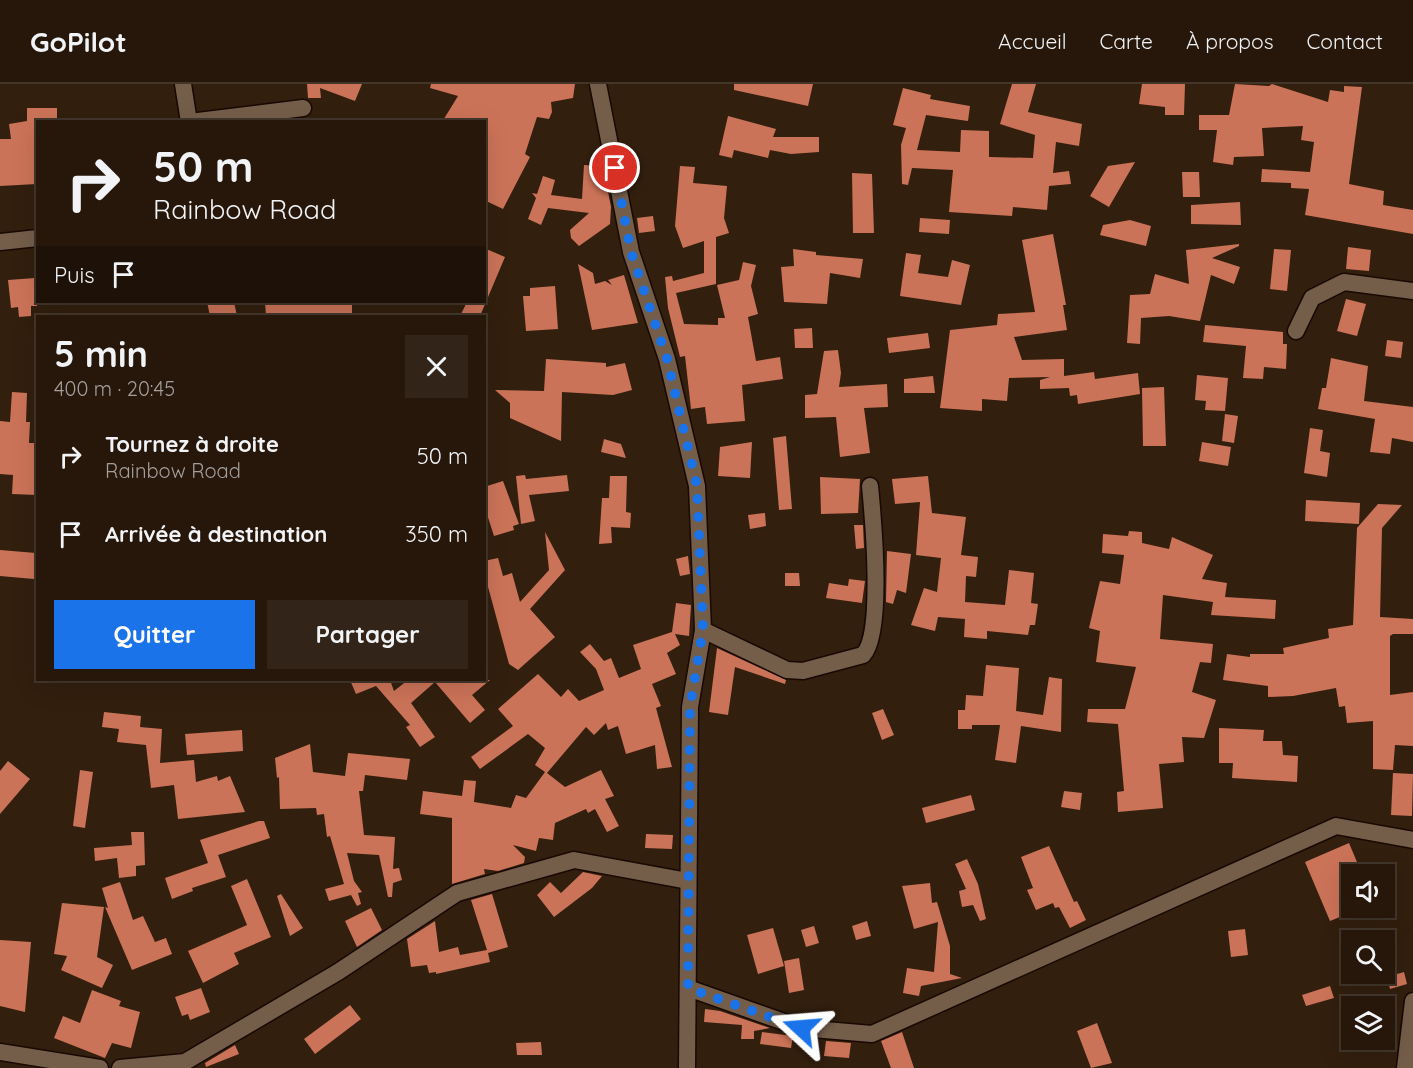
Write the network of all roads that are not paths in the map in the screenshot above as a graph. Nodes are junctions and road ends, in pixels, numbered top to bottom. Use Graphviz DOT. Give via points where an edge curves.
graph roads {
  1 [pos="183,84"];
  2 [pos="598,84"];
  3 [pos="303,108"];
  4 [pos="189,120"];
  5 [pos="205,120"];
  6 [pos="36,238"];
  7 [pos="0,242"];
  8 [pos="1413,291"];
  9 [pos="1296,331"];
  10 [pos="870,486"];
  11 [pos="703,630"];
  12 [pos="1413,840"];
  13 [pos="688,881"];
  14 [pos="688,988"];
  15 [pos="1413,1001"];
  16 [pos="0,1052"];
  17 [pos="100,1068"];
  18 [pos="120,1068"];
  19 [pos="687,1068"];
  20 [pos="1405,1068"];
  1 -- 4 [label="street"];
  2 -- 11 [label="street" via="631,252 667,359 697,486"];
  3 -- 5 [label="street"];
  6 -- 7 [label="street"];
  8 -- 9 [label="street" via="1344,282 1312,298"];
  10 -- 11 [label="street" via="876,557 874,612 869,644 863,655 803,671 787,670"];
  11 -- 13 [label="street" via="690,707"];
  12 -- 14 [label="street" via="1336,826 872,1034 801,1028"];
  13 -- 14 [label="street"];
  13 -- 18 [label="street" via="574,860 457,893 338,972 185,1062"];
  14 -- 19 [label="street"];
  15 -- 20 [label="street"];
  16 -- 17 [label="street"];
}
